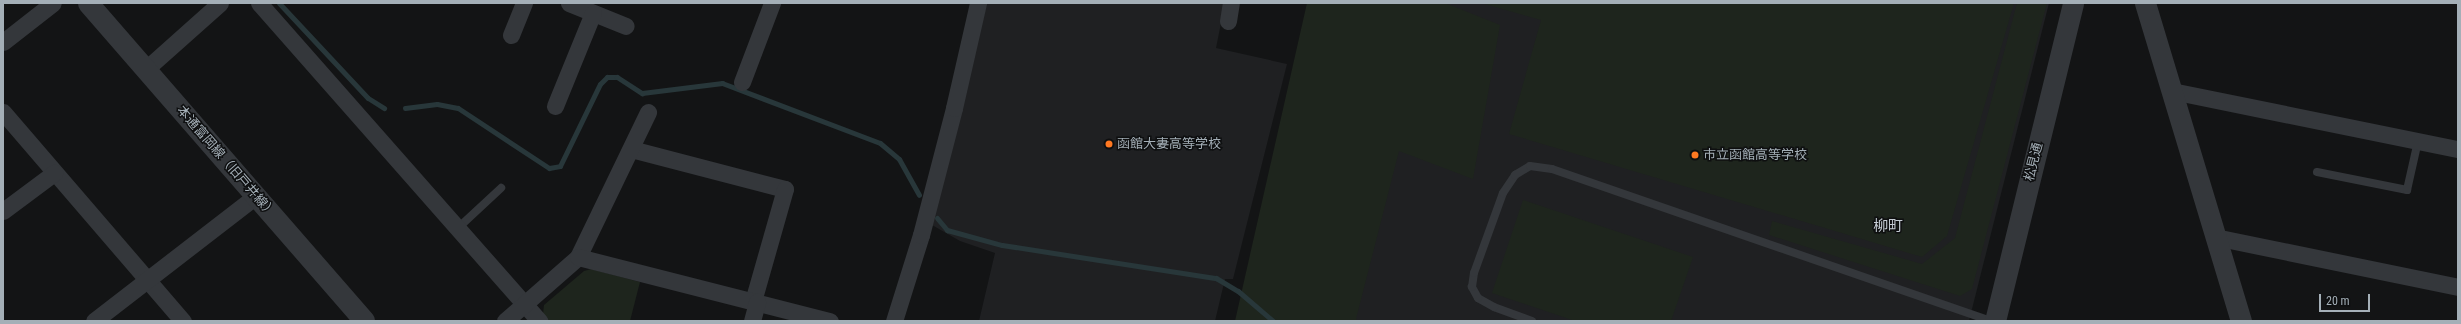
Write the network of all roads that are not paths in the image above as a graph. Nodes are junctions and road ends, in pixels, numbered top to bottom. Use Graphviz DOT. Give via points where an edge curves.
graph roads {
  1 [pos="53,3"];
  2 [pos="88,3"];
  3 [pos="220,3"];
  4 [pos="259,3"];
  5 [pos="524,3"];
  6 [pos="568,3"];
  7 [pos="772,3"];
  8 [pos="978,3"];
  9 [pos="1231,3"];
  10 [pos="2073,3"];
  11 [pos="2145,3"];
  12 [pos="593,13"];
  13 [pos="1228,21"];
  14 [pos="626,26"];
  15 [pos="511,36"];
  16 [pos="3,42"];
  17 [pos="146,69"];
  18 [pos="742,82"];
  19 [pos="2172,91"];
  20 [pos="555,106"];
  21 [pos="3,112"];
  22 [pos="648,112"];
  23 [pos="2418,140"];
  24 [pos="631,149"];
  25 [pos="2458,149"];
  26 [pos="2317,172"];
  27 [pos="54,173"];
  28 [pos="501,188"];
  29 [pos="256,196"];
  30 [pos="3,211"];
  31 [pos="458,228"];
  32 [pos="2216,237"];
  33 [pos="578,257"];
  34 [pos="148,280"];
  35 [pos="2458,288"];
  36 [pos="755,302"];
  37 [pos="524,305"];
  38 [pos="94,321"];
  39 [pos="183,321"];
  40 [pos="364,321"];
  41 [pos="505,321"];
  42 [pos="539,321"];
  43 [pos="752,321"];
  44 [pos="830,321"];
  45 [pos="894,321"];
  46 [pos="1532,321"];
  47 [pos="1990,321"];
  48 [pos="1995,321"];
  49 [pos="2241,321"];
  1 -- 16 [label="street"];
  2 -- 17 [label="street, 本通富岡線（旧戸井線）"];
  3 -- 17 [label="street"];
  4 -- 31 [label="street"];
  5 -- 15 [label="street"];
  6 -- 12 [label="street"];
  7 -- 18 [label="street"];
  8 -- 45 [label="street" via="921,236"];
  9 -- 13 [label="street"];
  10 -- 48 [label="street, 松見通"];
  11 -- 19 [label="street"];
  12 -- 14 [label="street"];
  12 -- 20 [label="street"];
  17 -- 29 [label="street, 本通富岡線（旧戸井線）"];
  19 -- 23 [label="street"];
  19 -- 32 [label="street"];
  21 -- 27 [label="street"];
  22 -- 24 [label="street"];
  23 -- 25 [label="street"];
  23 -- 26 [label="lane" via="2407,190"];
  24 -- 33 [label="street"];
  24 -- 36 [label="street" via="785,189"];
  27 -- 30 [label="street"];
  27 -- 34 [label="street"];
  28 -- 31 [label="lane"];
  29 -- 34 [label="street"];
  29 -- 40 [label="street, 本通富岡線（旧戸井線）"];
  31 -- 37 [label="street"];
  32 -- 35 [label="street"];
  32 -- 49 [label="street"];
  33 -- 36 [label="street"];
  33 -- 37 [label="street"];
  34 -- 38 [label="street"];
  34 -- 39 [label="street"];
  36 -- 43 [label="street"];
  36 -- 44 [label="street"];
  37 -- 41 [label="street"];
  37 -- 42 [label="street"];
  46 -- 47 [label="lane" via="1488,304 1478,298 1472,287 1474,273 1503,193 1515,175 1530,166 1552,169"];
}
